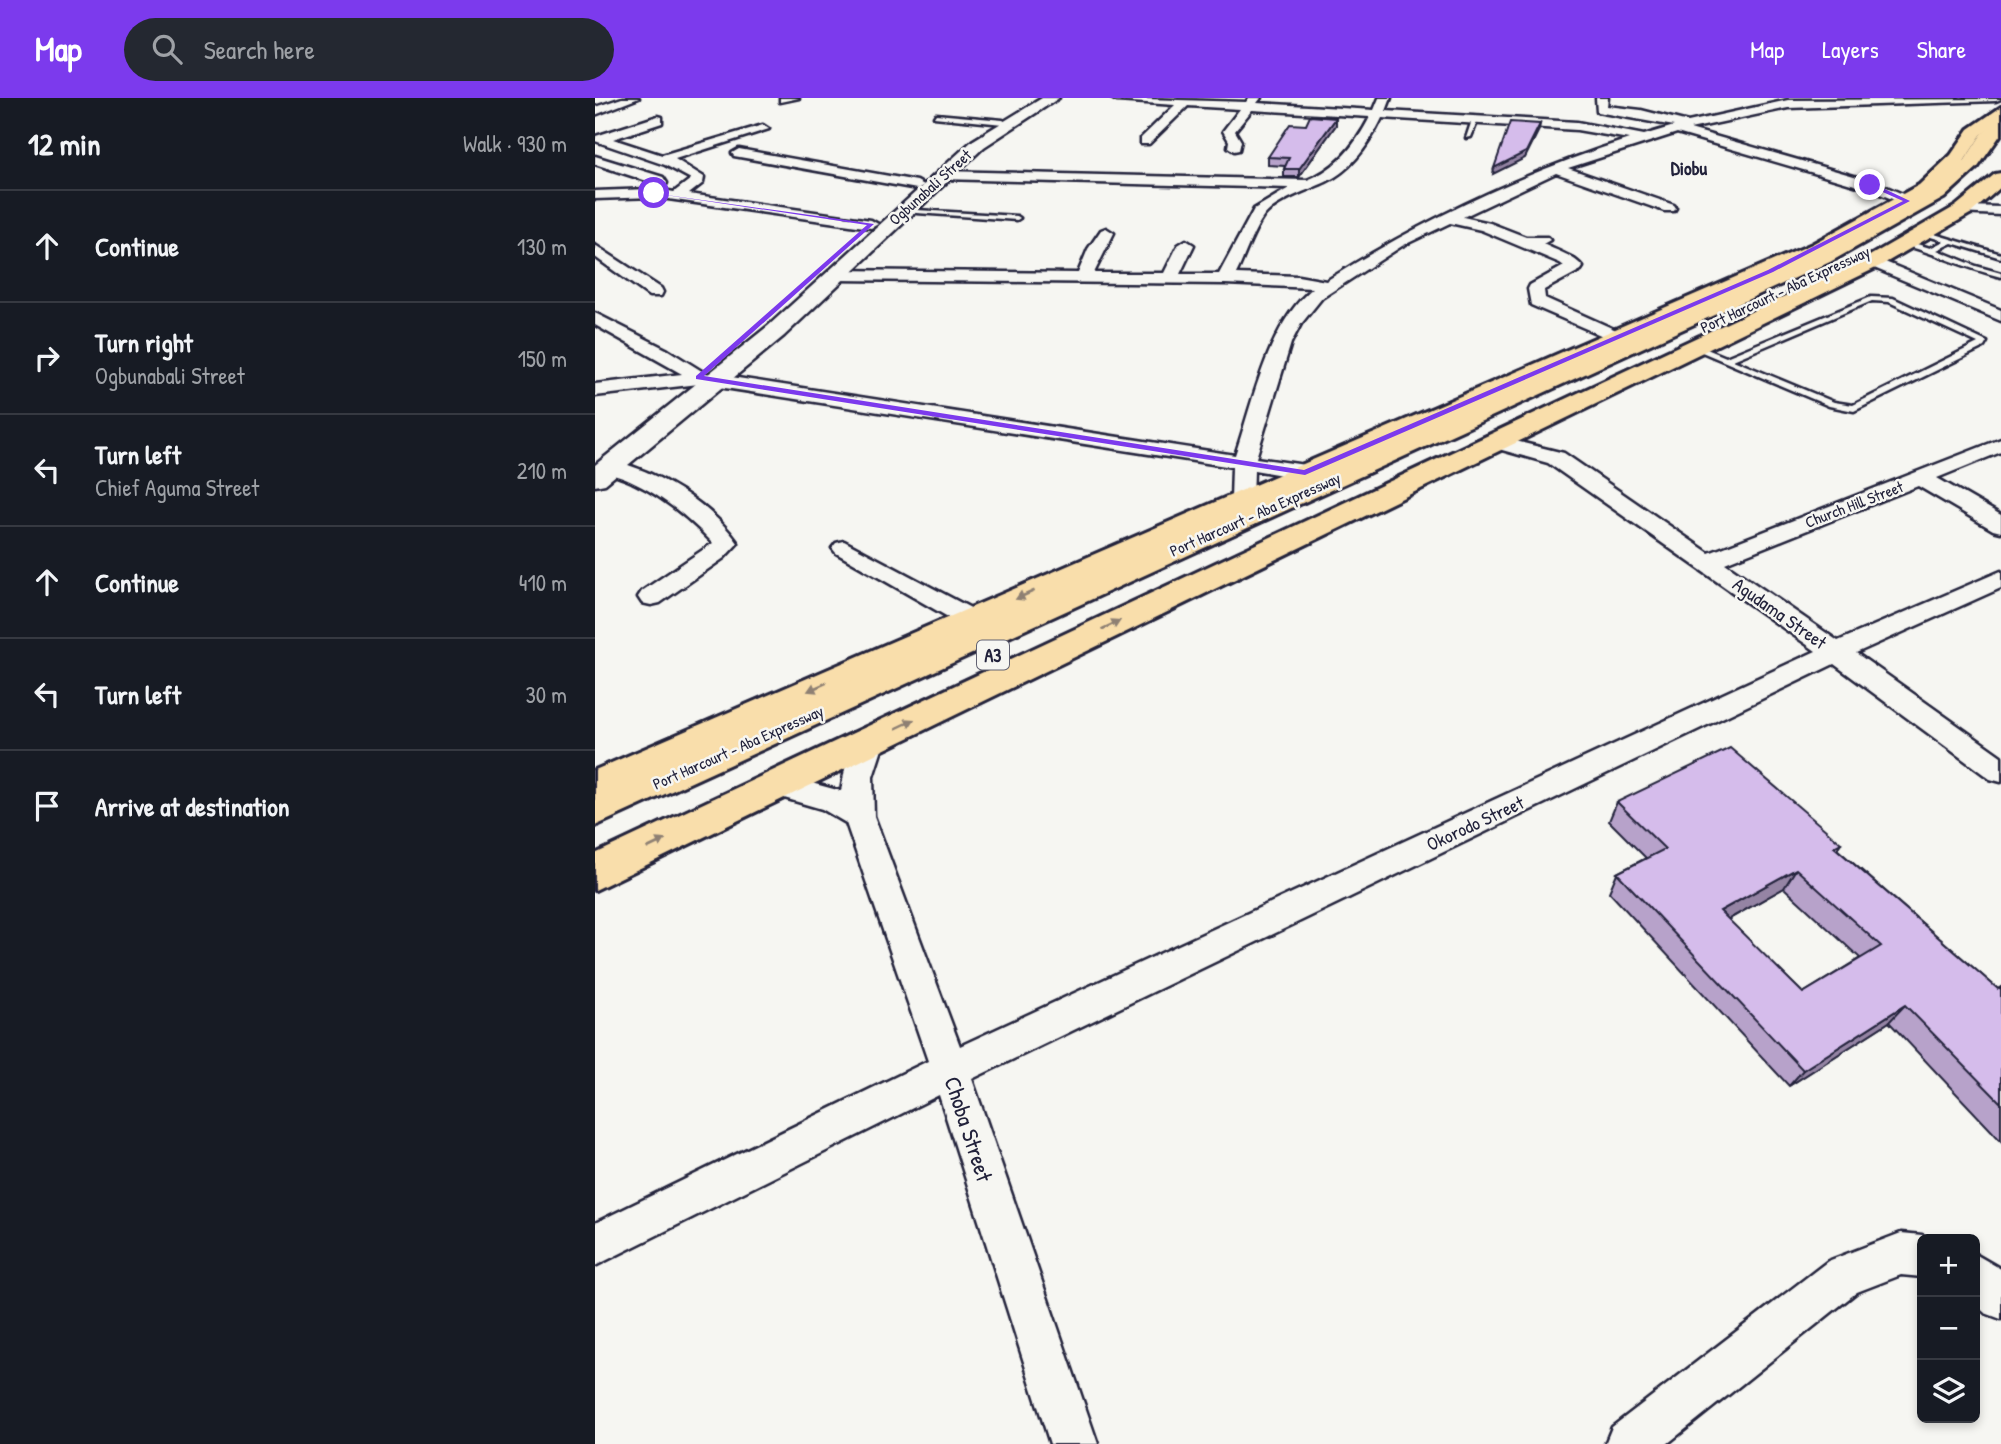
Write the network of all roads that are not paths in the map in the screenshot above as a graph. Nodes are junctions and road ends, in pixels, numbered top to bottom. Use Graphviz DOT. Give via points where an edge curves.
graph roads {
  1 [pos="632,98"];
  2 [pos="1038,98"];
  3 [pos="1052,98"];
  4 [pos="1117,98"];
  5 [pos="1385,98"];
  6 [pos="1602,98"];
  7 [pos="1996,98"];
  8 [pos="1983,99"];
  9 [pos="1841,100"];
  10 [pos="1251,102"];
  11 [pos="2001,102"];
  12 [pos="595,103"];
  13 [pos="1183,104"];
  14 [pos="610,106"];
  15 [pos="595,111"];
  16 [pos="2001,112"];
  17 [pos="1750,113"];
  18 [pos="1379,114"];
  19 [pos="936,116"];
  20 [pos="657,120"];
  21 [pos="1475,120"];
  22 [pos="1772,120"];
  23 [pos="1003,122"];
  24 [pos="1686,123"];
  25 [pos="2001,125"];
  26 [pos="763,129"];
  27 [pos="1468,137"];
  28 [pos="1646,139"];
  29 [pos="1145,141"];
  30 [pos="1994,143"];
  31 [pos="1234,147"];
  32 [pos="739,153"];
  33 [pos="663,159"];
  34 [pos="595,160"];
  35 [pos="1555,168"];
  36 [pos="942,175"];
  37 [pos="917,185"];
  38 [pos="1304,185"];
  39 [pos="1870,185"];
  40 [pos="654,193"];
  41 [pos="1989,193"];
  42 [pos="1924,194"];
  43 [pos="595,195"];
  44 [pos="678,195"];
  45 [pos="1669,208"];
  46 [pos="902,210"];
  47 [pos="1017,218"];
  48 [pos="1448,218"];
  49 [pos="871,224"];
  50 [pos="1106,233"];
  51 [pos="1552,236"];
  52 [pos="1524,242"];
  53 [pos="1928,242"];
  54 [pos="1186,245"];
  55 [pos="595,250"];
  56 [pos="2001,256"];
  57 [pos="1873,262"];
  58 [pos="836,275"];
  59 [pos="2001,275"];
  60 [pos="1084,278"];
  61 [pos="1169,279"];
  62 [pos="1225,279"];
  63 [pos="1328,286"];
  64 [pos="655,292"];
  65 [pos="2001,316"];
  66 [pos="595,318"];
  67 [pos="1619,338"];
  68 [pos="1694,347"];
  69 [pos="1726,360"];
  70 [pos="708,379"];
  71 [pos="595,390"];
  72 [pos="1534,424"];
  73 [pos="1495,442"];
  74 [pos="2001,446"];
  75 [pos="1556,458"];
  76 [pos="1243,464"];
  77 [pos="1380,468"];
  78 [pos="600,469"];
  79 [pos="1305,472"];
  80 [pos="1921,478"];
  81 [pos="1242,500"];
  82 [pos="2001,525"];
  83 [pos="843,548"];
  84 [pos="1707,562"];
  85 [pos="2001,579"];
  86 [pos="651,597"];
  87 [pos="971,619"];
  88 [pos="1836,652"];
  89 [pos="871,740"];
  90 [pos="2001,771"];
  91 [pos="778,785"];
  92 [pos="595,786"];
  93 [pos="595,811"];
  94 [pos="859,816"];
  95 [pos="595,838"];
  96 [pos="595,873"];
  97 [pos="950,1070"];
  98 [pos="595,1245"];
  99 [pos="1917,1256"];
  100 [pos="1980,1280"];
  101 [pos="2001,1297"];
  102 [pos="1073,1444"];
  103 [pos="1629,1444"];
  1 -- 14 [label="street"];
  2 -- 23 [label="street, Ogbunabali Street"];
  3 -- 36 [label="street, Ogbunabali Street" via="978,144"];
  4 -- 13 [label="street"];
  5 -- 18 [label="street"];
  6 -- 24 [label="street" via="1601,109"];
  7 -- 8 [label="street"];
  8 -- 9 [label="street"];
  8 -- 11 [label="street"];
  9 -- 17 [label="street" via="1788,104"];
  10 -- 13 [label="street"];
  10 -- 18 [label="street"];
  10 -- 31 [label="street" via="1229,131"];
  12 -- 14 [label="street"];
  13 -- 29 [label="street"];
  14 -- 15 [label="street"];
  16 -- 42 [label="main road" via="1975,132"];
  17 -- 22 [label="street"];
  17 -- 24 [label="street"];
  18 -- 21 [label="street"];
  18 -- 38 [label="street" via="1352,155 1322,179"];
  19 -- 23 [label="lane"];
  20 -- 33 [label="street" via="600,139"];
  21 -- 27 [label="lane"];
  21 -- 28 [label="street" via="1538,119"];
  23 -- 37 [label="street, Ogbunabali Street"];
  24 -- 28 [label="street"];
  24 -- 39 [label="street"];
  25 -- 30 [label="main road, Port Harcourt - Aba Expressway / A3"];
  26 -- 33 [label="street"];
  28 -- 35 [label="street"];
  30 -- 41 [label="main road, Port Harcourt - Aba Expressway / A3"];
  30 -- 42 [label="main road, Port Harcourt - Aba Expressway / A3"];
  32 -- 37 [label="street"];
  33 -- 44 [label="street" via="697,177 694,185"];
  34 -- 40 [label="street" via="658,180"];
  35 -- 45 [label="street"];
  35 -- 48 [label="street"];
  36 -- 38 [label="street"];
  36 -- 46 [label="street, Ogbunabali Street"];
  37 -- 49 [label="street, Ogbunabali Street"];
  38 -- 62 [label="street" via="1259,212"];
  39 -- 42 [label="street"];
  39 -- 42 [label="street"];
  40 -- 43 [label="street"];
  40 -- 44 [label="street"];
  41 -- 53 [label="main road"];
  41 -- 77 [label="main road, Port Harcourt - Aba Expressway / A3" via="1935,210 1872,248"];
  42 -- 67 [label="main road" via="1819,248"];
  42 -- 77 [label="main road, Port Harcourt - Aba Expressway / A3" via="1883,227 1802,269"];
  44 -- 49 [label="street"];
  46 -- 47 [label="lane"];
  46 -- 58 [label="street, Ogbunabali Street"];
  48 -- 52 [label="street" via="1485,226"];
  48 -- 63 [label="street"];
  49 -- 70 [label="street, Ogbunabali Street"];
  50 -- 60 [label="street" via="1093,250"];
  51 -- 52 [label="street"];
  52 -- 67 [label="street" via="1575,267 1543,282 1536,289 1537,301"];
  53 -- 56 [label="lane"];
  53 -- 57 [label="main road"];
  53 -- 59 [label="lane" via="1973,268"];
  54 -- 61 [label="street"];
  55 -- 64 [label="street"];
  57 -- 65 [label="street"];
  57 -- 68 [label="main road"];
  58 -- 60 [label="street"];
  58 -- 70 [label="street, Ogbunabali Street" via="776,331"];
  60 -- 61 [label="street"];
  61 -- 62 [label="street"];
  62 -- 63 [label="street"];
  63 -- 76 [label="street" via="1316,295 1282,343"];
  66 -- 70 [label="street"];
  67 -- 79 [label="main road"];
  68 -- 69 [label="lane"];
  68 -- 72 [label="main road"];
  69 -- 69 [label="lane" via="1832,404 1854,408 1983,342 1890,300 1871,299"];
  70 -- 71 [label="street"];
  70 -- 76 [label="street"];
  70 -- 78 [label="street, Ogbunabali Street"];
  72 -- 73 [label="main road"];
  72 -- 75 [label="street"];
  73 -- 75 [label="street"];
  89 -- 73 [label="main road, one-way"];
  74 -- 80 [label="street, Church Hill Street"];
  75 -- 84 [label="street, Agudama Street"];
  76 -- 79 [label="street"];
  76 -- 81 [label="street"];
  77 -- 93 [label="main road, Port Harcourt - Aba Expressway / A3"];
  77 -- 95 [label="main road, Port Harcourt - Aba Expressway / A3"];
  78 -- 86 [label="street" via="633,471 726,543"];
  79 -- 81 [label="main road"];
  80 -- 82 [label="street"];
  80 -- 84 [label="street, Church Hill Street"];
  81 -- 87 [label="main road, one-way"];
  83 -- 87 [label="street"];
  84 -- 88 [label="street, Agudama Street"];
  85 -- 88 [label="street, Okorodo Street"];
  87 -- 92 [label="main road, one-way"];
  88 -- 90 [label="street, Agudama Street"];
  88 -- 97 [label="street, Okorodo Street"];
  89 -- 91 [label="main road"];
  89 -- 94 [label="street, Choba Street" via="854,791"];
  91 -- 94 [label="street" via="809,791"];
  96 -- 91 [label="main road, one-way"];
  94 -- 97 [label="street, Choba Street"];
  97 -- 98 [label="street, Okorodo Street"];
  97 -- 102 [label="street, Choba Street"];
  99 -- 103 [label="street" via="1902,1254 1843,1276"];
  100 -- 101 [label="street"];
}
